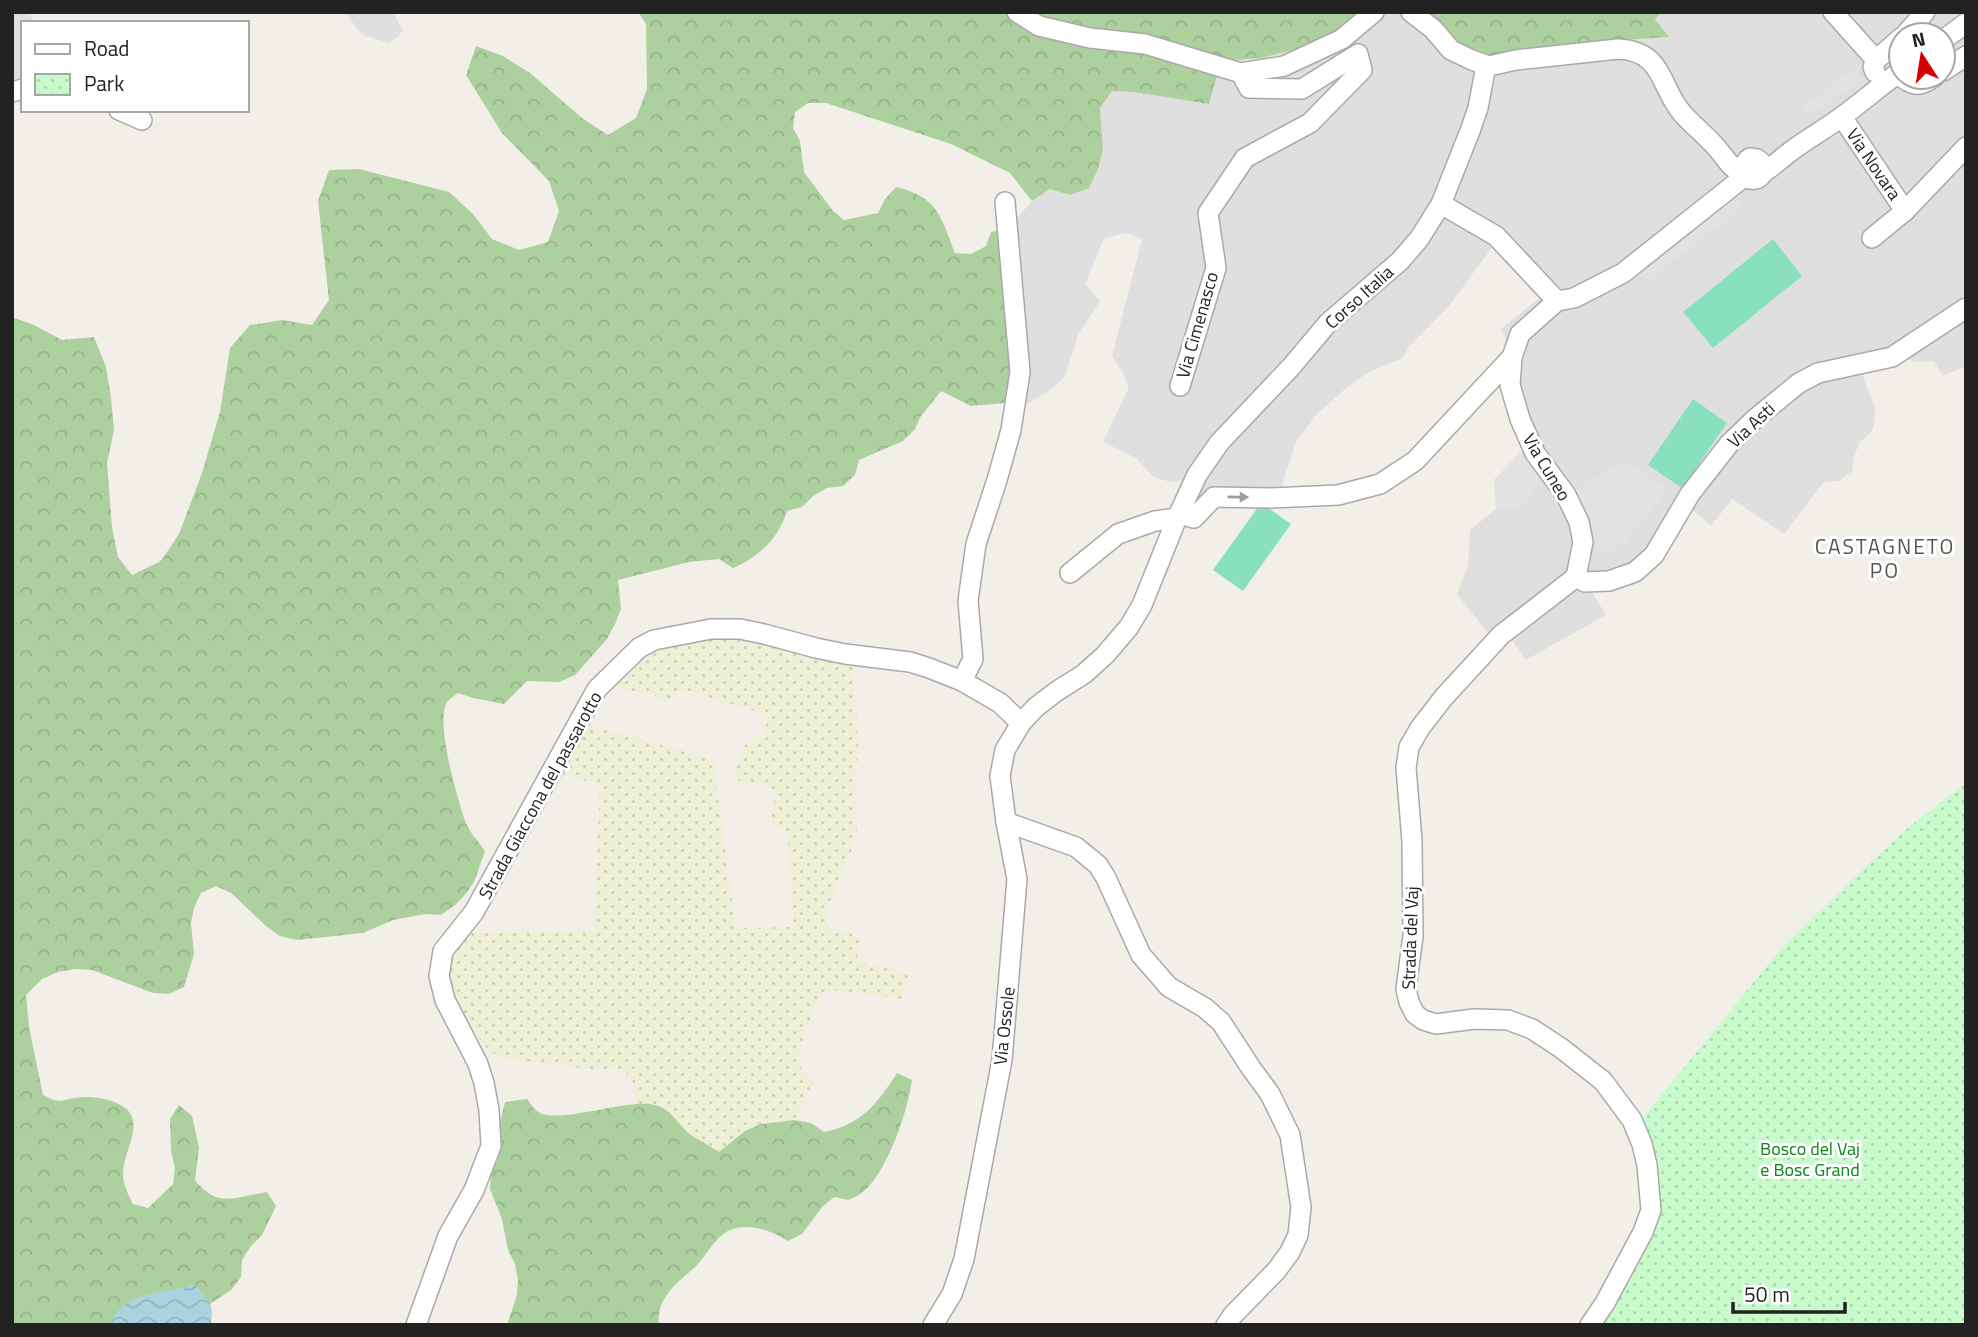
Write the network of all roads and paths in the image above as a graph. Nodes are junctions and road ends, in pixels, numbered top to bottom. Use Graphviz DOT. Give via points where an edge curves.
graph roads {
  1 [pos="1017,12"];
  2 [pos="1374,12"];
  3 [pos="1411,12"];
  4 [pos="1833,12"];
  5 [pos="1887,51"];
  6 [pos="1876,60"];
  7 [pos="1489,66"];
  8 [pos="1241,73"];
  9 [pos="1887,74"];
  10 [pos="1887,82"];
  11 [pos="124,112"];
  12 [pos="1842,117"];
  13 [pos="142,120"];
  14 [pos="1966,147"];
  15 [pos="1751,168"];
  16 [pos="1004,202"];
  17 [pos="1441,204"];
  18 [pos="1905,211"];
  19 [pos="1872,238"];
  20 [pos="1557,301"];
  21 [pos="1966,308"];
  22 [pos="1511,356"];
  23 [pos="1180,386"];
  24 [pos="1178,516"];
  25 [pos="1070,573"];
  26 [pos="1576,577"];
  27 [pos="962,681"];
  28 [pos="1021,723"];
  29 [pos="1006,822"];
  30 [pos="416,1325"];
  31 [pos="933,1325"];
  32 [pos="1226,1325"];
  33 [pos="1590,1325"];
  1 -- 8 [label="street, Via Cimenasco" via="1039,26 1145,44"];
  2 -- 8 [label="street, Via Cimenasco" via="1342,39 1284,66"];
  3 -- 7 [label="street" via="1451,50"];
  4 -- 6 [label="street"];
  5 -- 6 [label="street"];
  6 -- 9 [label="street" via="1873,67"];
  7 -- 15 [label="street" via="1618,49 1641,53 1649,58 1680,111 1720,151"];
  7 -- 17 [label="street, Corso Italia"];
  8 -- 23 [label="street, Via Cimenasco" via="1249,88 1302,89 1358,54 1362,70 1310,123 1245,158 1208,213 1216,268"];
  10 -- 12 [label="street"];
  11 -- 13 [label="street"];
  12 -- 15 [label="street" via="1772,169"];
  12 -- 18 [label="street, Via Novara"];
  14 -- 18 [label="street, Via Novara"];
  15 -- 20 [label="street" via="1623,273 1574,298"];
  16 -- 27 [label="street" via="1020,372 1011,430 976,544 968,601 973,659"];
  17 -- 20 [label="street" via="1496,236"];
  17 -- 24 [label="street, Corso Italia" via="1400,261 1328,323 1219,443 1197,475"];
  18 -- 19 [label="street, Via Novara"];
  20 -- 22 [label="street" via="1520,334"];
  21 -- 26 [label="street, Via Asti" via="1892,357 1818,373 1799,383 1729,443 1690,494 1654,555 1635,572 1609,581 1585,582"];
  24 -- 22 [label="street, one-way" via="1194,518 1214,497 1338,495 1380,484 1415,461"];
  22 -- 26 [label="street, Via Cuneo" via="1510,385 1520,419 1535,453 1566,495 1579,522 1583,542"];
  24 -- 25 [label="street" via="1118,534"];
  24 -- 28 [label="street, Corso Italia" via="1129,627 1084,674"];
  26 -- 33 [label="street, Strada del Vaj" via="1501,635 1444,696 1409,747 1413,936 1406,989 1415,1014 1423,1020 1436,1024 1508,1020 1532,1029 1602,1081 1632,1120 1647,1165 1651,1210"];
  27 -- 28 [label="street, Strada Giaccona del passarotto" via="1000,703"];
  27 -- 30 [label="street, Strada Giaccona del passarotto" via="910,662 845,654 740,629 710,629 654,640 639,648 597,689 474,912 443,951 439,976 445,1000 484,1083 491,1146 474,1190 448,1236"];
  28 -- 29 [label="street, Via Ossole" via="1005,750 1000,776"];
  29 -- 31 [label="street, Via Ossole" via="1017,879 1002,1060 964,1259 953,1294"];
  29 -- 32 [label="street" via="1076,848 1098,865 1141,955 1169,987 1221,1022 1270,1094 1290,1135 1301,1207 1298,1235 1276,1271"];
}
